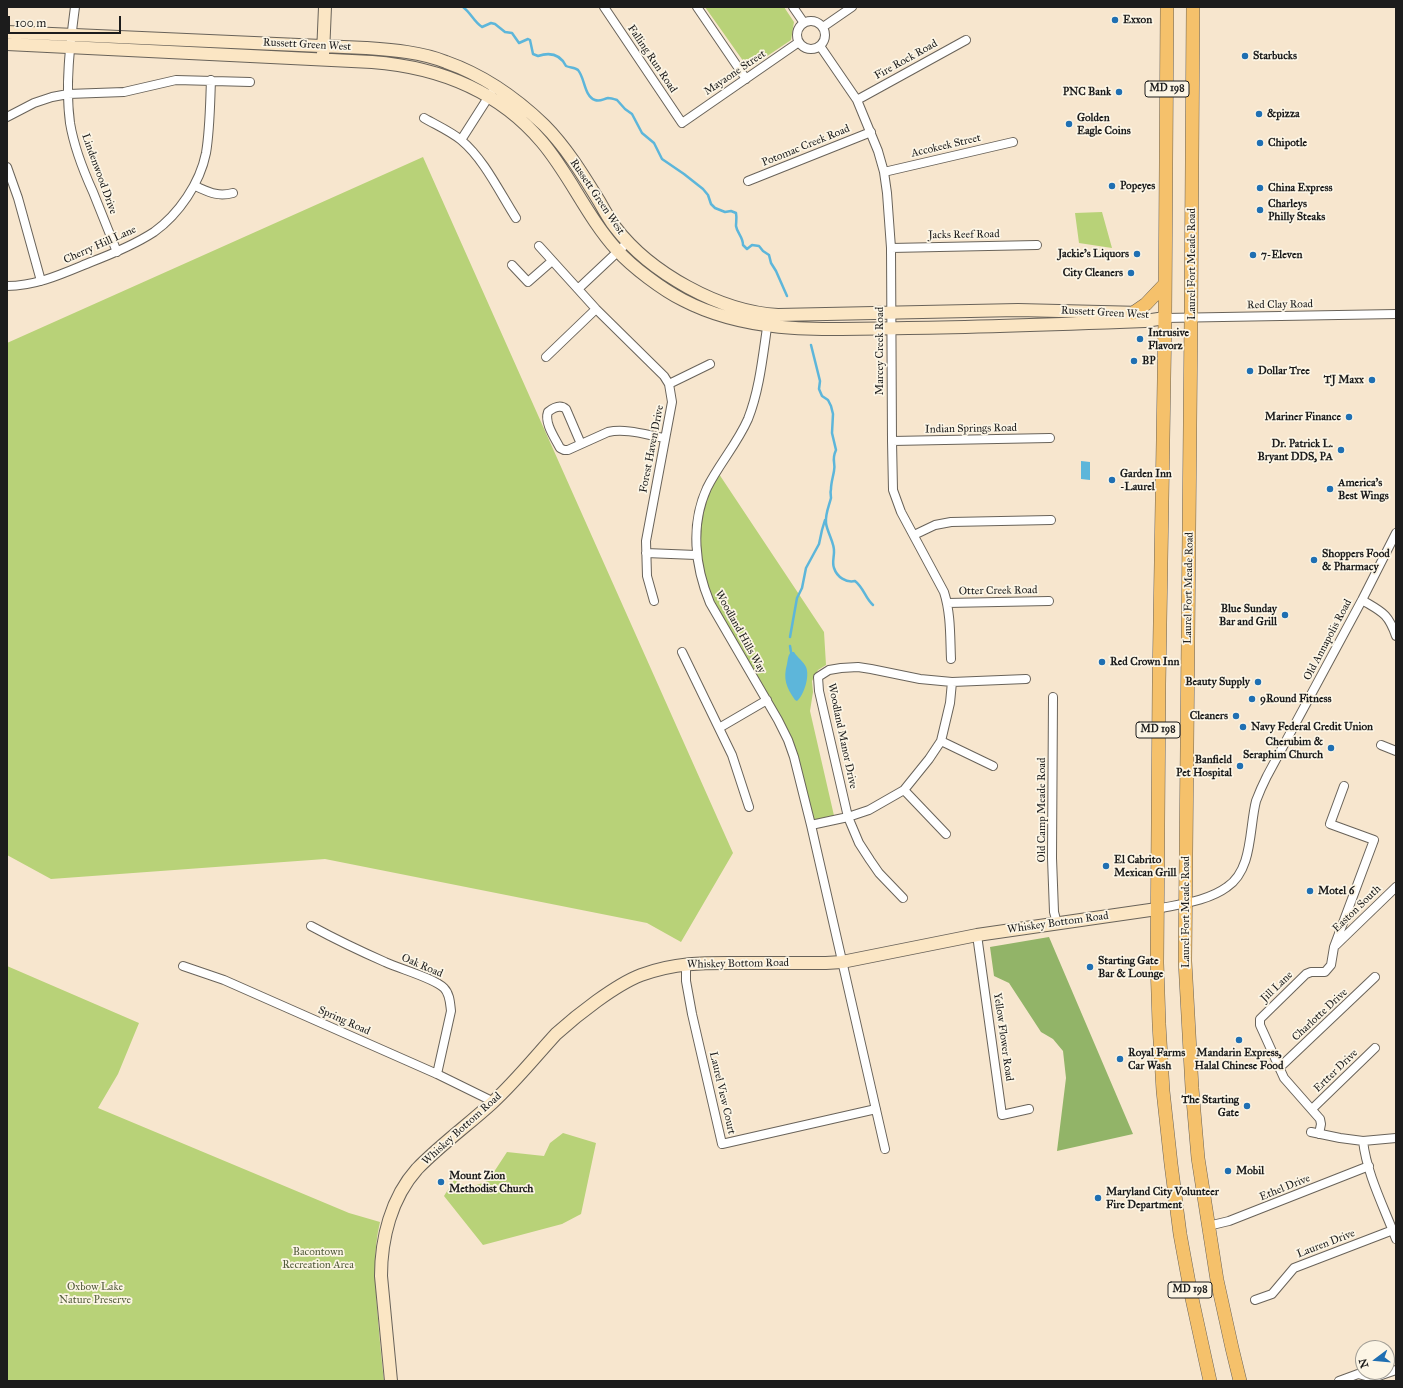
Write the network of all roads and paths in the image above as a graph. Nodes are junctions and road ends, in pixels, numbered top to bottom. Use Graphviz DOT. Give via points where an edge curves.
graph roads {
  1 [pos="75,7"];
  2 [pos="325,7"];
  3 [pos="604,7"];
  4 [pos="697,7"];
  5 [pos="793,7"];
  6 [pos="852,7"];
  7 [pos="1167,7"];
  8 [pos="1193,7"];
  9 [pos="804,23"];
  10 [pos="823,27"];
  11 [pos="7,32"];
  12 [pos="72,34"];
  13 [pos="966,40"];
  14 [pos="799,42"];
  15 [pos="7,44"];
  16 [pos="323,46"];
  17 [pos="820,46"];
  18 [pos="71,47"];
  19 [pos="322,59"];
  20 [pos="746,79"];
  21 [pos="211,80"];
  22 [pos="250,82"];
  23 [pos="496,86"];
  24 [pos="68,94"];
  25 [pos="488,96"];
  26 [pos="857,100"];
  27 [pos="7,117"];
  28 [pos="424,118"];
  29 [pos="682,123"];
  30 [pos="871,132"];
  31 [pos="461,140"];
  32 [pos="1013,142"];
  33 [pos="7,167"];
  34 [pos="884,172"];
  35 [pos="748,181"];
  36 [pos="195,186"];
  37 [pos="233,193"];
  38 [pos="516,218"];
  39 [pos="628,242"];
  40 [pos="1037,245"];
  41 [pos="539,246"];
  42 [pos="891,248"];
  43 [pos="617,251"];
  44 [pos="117,252"];
  45 [pos="552,261"];
  46 [pos="512,264"];
  47 [pos="41,281"];
  48 [pos="1165,284"];
  49 [pos="7,286"];
  50 [pos="578,289"];
  51 [pos="596,309"];
  52 [pos="891,312"];
  53 [pos="1133,313"];
  54 [pos="1396,314"];
  55 [pos="1191,317"];
  56 [pos="1165,318"];
  57 [pos="768,320"];
  58 [pos="891,328"];
  59 [pos="546,357"];
  60 [pos="710,364"];
  61 [pos="669,384"];
  62 [pos="665,438"];
  63 [pos="1050,438"];
  64 [pos="892,441"];
  65 [pos="581,444"];
  66 [pos="1051,520"];
  67 [pos="1396,533"];
  68 [pos="914,536"];
  69 [pos="646,553"];
  70 [pos="696,555"];
  71 [pos="1362,600"];
  72 [pos="654,601"];
  73 [pos="1049,601"];
  74 [pos="947,603"];
  75 [pos="1396,636"];
  76 [pos="682,652"];
  77 [pos="951,659"];
  78 [pos="1026,679"];
  79 [pos="952,682"];
  80 [pos="1053,697"];
  81 [pos="767,700"];
  82 [pos="719,728"];
  83 [pos="941,740"];
  84 [pos="1381,745"];
  85 [pos="1396,750"];
  86 [pos="993,766"];
  87 [pos="1344,786"];
  88 [pos="904,790"];
  89 [pos="749,807"];
  90 [pos="848,817"];
  91 [pos="811,826"];
  92 [pos="946,834"];
  93 [pos="1396,887"];
  94 [pos="903,898"];
  95 [pos="1186,903"];
  96 [pos="1157,909"];
  97 [pos="1057,923"];
  98 [pos="311,926"];
  99 [pos="977,935"];
  100 [pos="1334,947"];
  101 [pos="842,962"];
  102 [pos="686,964"];
  103 [pos="183,966"];
  104 [pos="1375,977"];
  105 [pos="1375,1048"];
  106 [pos="1279,1068"];
  107 [pos="437,1074"];
  108 [pos="494,1102"];
  109 [pos="876,1109"];
  110 [pos="1029,1109"];
  111 [pos="1312,1109"];
  112 [pos="1310,1132"];
  113 [pos="1319,1134"];
  114 [pos="1396,1138"];
  115 [pos="1363,1141"];
  116 [pos="885,1149"];
  117 [pos="1368,1166"];
  118 [pos="1208,1226"];
  119 [pos="1393,1230"];
  120 [pos="1396,1239"];
  121 [pos="1255,1300"];
  122 [pos="1355,1375"];
  123 [pos="391,1381"];
  124 [pos="1210,1381"];
  125 [pos="1240,1381"];
  126 [pos="1339,1381"];
  1 -- 12 [label="street, Lindenwood Drive"];
  2 -- 16 [label="street"];
  3 -- 29 [label="street, Falling Run Road"];
  4 -- 20 [label="street"];
  5 -- 9 [label="street"];
  6 -- 10 [label="street"];
  7 -- 48 [label="main road, MD 198"];
  8 -- 55 [label="main road, Laurel Fort Meade Road / MD 198"];
  9 -- 10 [label="street" via="812,21"];
  9 -- 14 [label="street" via="797,34"];
  10 -- 17 [label="street" via="825,35"];
  11 -- 12 [label="street, Russett Green West"];
  12 -- 16 [label="street, Russett Green West"];
  12 -- 18 [label="street, Lindenwood Drive"];
  13 -- 26 [label="street, Fire Rock Road"];
  14 -- 17 [label="street" via="806,48"];
  14 -- 20 [label="street, Mayaone Street"];
  15 -- 18 [label="street, Russett Green West"];
  16 -- 19 [label="street"];
  16 -- 23 [label="street, Russett Green West" via="397,51 424,56 471,72"];
  17 -- 26 [label="street, Marcey Creek Road"];
  18 -- 19 [label="street, Russett Green West"];
  18 -- 24 [label="street, Lindenwood Drive"];
  19 -- 25 [label="street, Russett Green West" via="410,66 443,75"];
  20 -- 29 [label="street, Mayaone Street"];
  21 -- 22 [label="street"];
  21 -- 24 [label="street" via="176,80 124,92"];
  21 -- 36 [label="street, Cherry Hill Lane" via="206,153"];
  23 -- 25 [label="street"];
  23 -- 39 [label="street, Russett Green West" via="545,126 568,154 615,227"];
  24 -- 27 [label="street" via="34,103"];
  24 -- 44 [label="street, Lindenwood Drive" via="74,142"];
  25 -- 31 [label="street"];
  25 -- 43 [label="street, Russett Green West" via="508,108 542,142"];
  26 -- 30 [label="street, Marcey Creek Road"];
  28 -- 31 [label="street"];
  30 -- 34 [label="street, Marcey Creek Road"];
  30 -- 35 [label="street, Potomac Creek Road"];
  31 -- 38 [label="street" via="485,169"];
  32 -- 34 [label="street, Accokeek Street"];
  33 -- 47 [label="street"];
  34 -- 42 [label="street, Marcey Creek Road"];
  36 -- 37 [label="street" via="213,194"];
  36 -- 44 [label="street, Cherry Hill Lane" via="170,218 155,231"];
  39 -- 43 [label="street"];
  39 -- 57 [label="street, Russett Green West" via="666,274 703,295"];
  40 -- 42 [label="street, Jacks Reef Road"];
  41 -- 45 [label="street"];
  42 -- 52 [label="street, Marcey Creek Road"];
  43 -- 50 [label="street"];
  43 -- 57 [label="street, Russett Green West" via="659,286 706,311 730,319"];
  44 -- 47 [label="street, Cherry Hill Lane"];
  45 -- 46 [label="street" via="528,282"];
  45 -- 50 [label="street"];
  47 -- 49 [label="street, Cherry Hill Lane" via="21,286"];
  48 -- 53 [label="main road" via="1146,304"];
  48 -- 56 [label="main road, MD 198"];
  50 -- 51 [label="street"];
  51 -- 59 [label="street"];
  51 -- 61 [label="street"];
  52 -- 53 [label="street, Russett Green West" via="1018,310"];
  52 -- 57 [label="street, Russett Green West"];
  52 -- 58 [label="street, Marcey Creek Road"];
  53 -- 56 [label="street, Russett Green West"];
  54 -- 55 [label="street, Red Clay Road"];
  55 -- 56 [label="street, Red Clay Road"];
  55 -- 95 [label="main road, Laurel Fort Meade Road / MD 198"];
  56 -- 58 [label="street, Russett Green West" via="1145,321"];
  56 -- 96 [label="main road, MD 198"];
  57 -- 58 [label="street, Russett Green West" via="799,328"];
  57 -- 70 [label="street, Woodland Hills Way" via="754,403 747,420 707,489 697,524"];
  58 -- 64 [label="street, Marcey Creek Road"];
  60 -- 61 [label="street"];
  61 -- 62 [label="street, Forest Haven Drive" via="672,402"];
  62 -- 65 [label="street" via="614,431"];
  62 -- 69 [label="street, Forest Haven Drive" via="648,526"];
  63 -- 64 [label="street, Indian Springs Road"];
  64 -- 68 [label="street, Marcey Creek Road" via="893,490"];
  65 -- 65 [label="street" via="566,409 559,406 548,412 547,421 560,448 568,450"];
  66 -- 68 [label="street" via="950,522"];
  67 -- 71 [label="street, Old Annapolis Road"];
  68 -- 74 [label="street, Marcey Creek Road" via="944,592"];
  69 -- 70 [label="street"];
  69 -- 72 [label="street, Forest Haven Drive" via="647,576"];
  70 -- 81 [label="street, Woodland Hills Way" via="710,603"];
  71 -- 75 [label="street" via="1389,618"];
  71 -- 95 [label="street, Old Annapolis Road" via="1256,801 1248,850 1236,879 1215,894"];
  73 -- 74 [label="street, Otter Creek Road"];
  74 -- 77 [label="street, Marcey Creek Road"];
  76 -- 82 [label="street"];
  78 -- 79 [label="street, Woodland Manor Drive"];
  79 -- 83 [label="street"];
  79 -- 90 [label="street, Woodland Manor Drive" via="920,679 858,667 829,670 818,677"];
  80 -- 97 [label="street, Old Camp Meade Road" via="1052,858 1054,912"];
  81 -- 82 [label="street"];
  81 -- 91 [label="street, Woodland Hills Way" via="794,757"];
  82 -- 89 [label="street" via="732,755"];
  83 -- 86 [label="street"];
  83 -- 88 [label="street"];
  84 -- 85 [label="street"];
  87 -- 100 [label="street, Jill Lane" via="1330,824 1374,840"];
  88 -- 90 [label="street" via="874,808"];
  88 -- 92 [label="street"];
  90 -- 91 [label="street"];
  90 -- 94 [label="street, Woodland Manor Drive" via="859,843 870,860"];
  91 -- 101 [label="street, Woodland Hills Way"];
  93 -- 100 [label="street, Easton South"];
  95 -- 96 [label="street, Old Annapolis Road"];
  95 -- 118 [label="main road, Laurel Fort Meade Road / MD 198" via="1185,961 1192,1088 1198,1158"];
  96 -- 97 [label="street, Whiskey Bottom Road"];
  96 -- 124 [label="main road, MD 198" via="1159,1024 1170,1157 1189,1287"];
  97 -- 99 [label="street, Whiskey Bottom Road"];
  98 -- 107 [label="street, Oak Road" via="365,953 444,987 451,1011"];
  99 -- 101 [label="street, Whiskey Bottom Road"];
  99 -- 110 [label="street, Yellow Flower Road" via="1002,1115"];
  100 -- 106 [label="street, Jill Lane" via="1331,965 1325,972 1306,974 1260,1019 1260,1025"];
  101 -- 102 [label="street, Whiskey Bottom Road"];
  101 -- 109 [label="street"];
  102 -- 108 [label="street, Whiskey Bottom Road" via="640,976 603,997 556,1034"];
  102 -- 109 [label="street, Laurel View Court" via="686,981 692,1014 722,1144"];
  103 -- 107 [label="street, Spring Road" via="224,980"];
  104 -- 106 [label="street, Charlotte Drive"];
  105 -- 111 [label="street, Ertter Drive"];
  106 -- 111 [label="street, Jill Lane" via="1284,1078"];
  107 -- 108 [label="street, Spring Road"];
  108 -- 123 [label="street, Whiskey Bottom Road" via="417,1170 392,1211 381,1262"];
  109 -- 116 [label="street"];
  111 -- 113 [label="street, Jill Lane" via="1320,1119"];
  112 -- 113 [label="street"];
  113 -- 115 [label="street"];
  114 -- 115 [label="street"];
  115 -- 117 [label="street"];
  117 -- 118 [label="street, Ethel Drive" via="1229,1221"];
  117 -- 119 [label="street"];
  118 -- 125 [label="main road, Laurel Fort Meade Road / MD 198"];
  119 -- 120 [label="street"];
  119 -- 121 [label="street, Lauren Drive" via="1294,1268 1272,1294"];
  122 -- 126 [label="street"];
}
